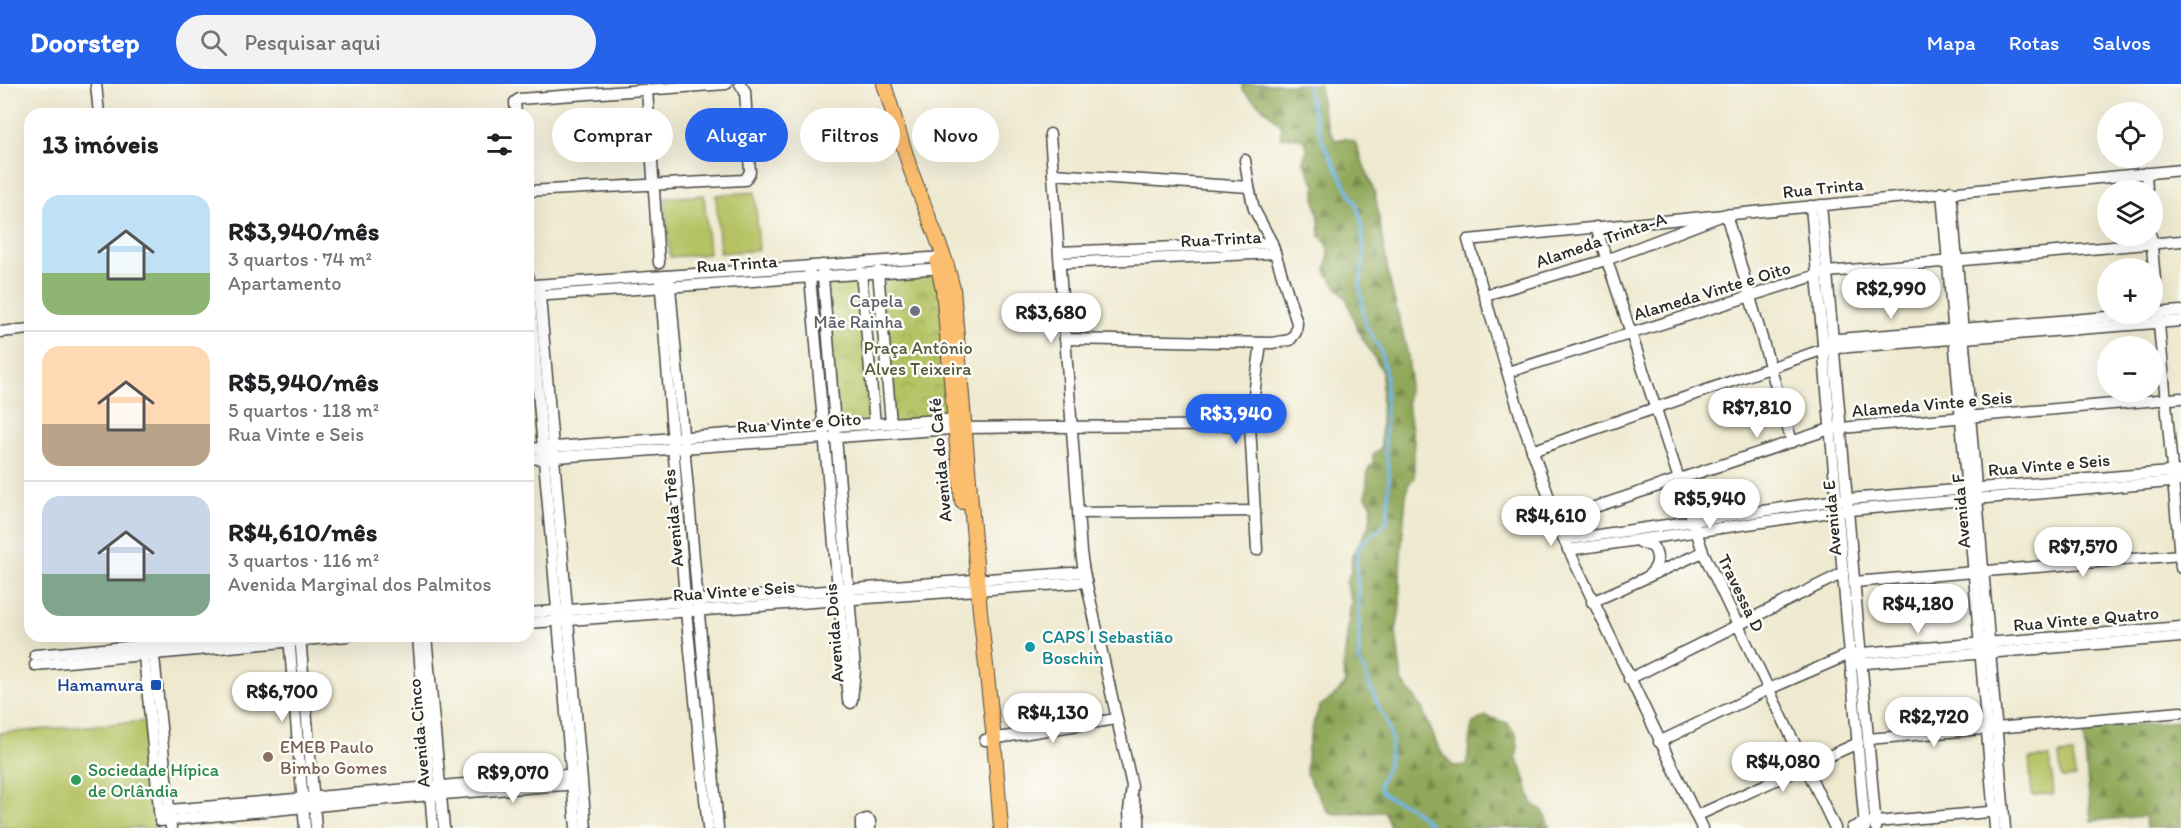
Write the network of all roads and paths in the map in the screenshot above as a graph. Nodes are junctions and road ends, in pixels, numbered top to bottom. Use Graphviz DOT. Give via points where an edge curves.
graph roads {
  1 [pos="96,84"];
  2 [pos="726,84"];
  3 [pos="740,84"];
  4 [pos="884,84"];
  5 [pos="647,90"];
  6 [pos="98,108"];
  7 [pos="516,108"];
  8 [pos="1050,134"];
  9 [pos="1245,160"];
  10 [pos="2181,170"];
  11 [pos="2146,173"];
  12 [pos="1053,174"];
  13 [pos="2146,180"];
  14 [pos="654,184"];
  15 [pos="1249,187"];
  16 [pos="534,191"];
  17 [pos="1946,192"];
  18 [pos="1816,205"];
  19 [pos="1726,214"];
  20 [pos="1596,227"];
  21 [pos="2163,240"];
  22 [pos="2181,241"];
  23 [pos="2097,246"];
  24 [pos="1274,248"];
  25 [pos="1059,257"];
  26 [pos="1606,260"];
  27 [pos="1952,262"];
  28 [pos="659,263"];
  29 [pos="942,263"];
  30 [pos="822,270"];
  31 [pos="810,271"];
  32 [pos="878,271"];
  33 [pos="861,272"];
  34 [pos="1822,274"];
  35 [pos="665,281"];
  36 [pos="534,291"];
  37 [pos="1485,295"];
  38 [pos="1750,297"];
  39 [pos="534,311"];
  40 [pos="2181,311"];
  41 [pos="2163,317"];
  42 [pos="2163,319"];
  43 [pos="2181,321"];
  44 [pos="2097,323"];
  45 [pos="2160,324"];
  46 [pos="24,330"];
  47 [pos="0,332"];
  48 [pos="1631,334"];
  49 [pos="1958,334"];
  50 [pos="1065,339"];
  51 [pos="1261,343"];
  52 [pos="1828,344"];
  53 [pos="1771,368"];
  54 [pos="1508,372"];
  55 [pos="2181,398"];
  56 [pos="2166,399"];
  57 [pos="1655,407"];
  58 [pos="1965,417"];
  59 [pos="891,423"];
  60 [pos="875,424"];
  61 [pos="960,424"];
  62 [pos="1250,425"];
  63 [pos="1072,427"];
  64 [pos="1835,429"];
  65 [pos="829,431"];
  66 [pos="1792,442"];
  67 [pos="677,443"];
  68 [pos="534,450"];
  69 [pos="1532,451"];
  70 [pos="548,452"];
  71 [pos="534,457"];
  72 [pos="2177,476"];
  73 [pos="1679,480"];
  74 [pos="1972,493"];
  75 [pos="1843,505"];
  76 [pos="1255,511"];
  77 [pos="1078,513"];
  78 [pos="1556,520"];
  79 [pos="1695,527"];
  80 [pos="1622,543"];
  81 [pos="1566,545"];
  82 [pos="1257,550"];
  83 [pos="1703,552"];
  84 [pos="2180,555"];
  85 [pos="2181,568"];
  86 [pos="1978,572"];
  87 [pos="1843,573"];
  88 [pos="1085,577"];
  89 [pos="1644,579"];
  90 [pos="1854,582"];
  91 [pos="974,586"];
  92 [pos="843,594"];
  93 [pos="1592,602"];
  94 [pos="692,606"];
  95 [pos="534,613"];
  96 [pos="562,615"];
  97 [pos="534,622"];
  98 [pos="1738,625"];
  99 [pos="2181,627"];
  100 [pos="2181,637"];
  101 [pos="190,642"];
  102 [pos="222,642"];
  103 [pos="295,642"];
  104 [pos="419,642"];
  105 [pos="426,642"];
  106 [pos="148,646"];
  107 [pos="1985,649"];
  108 [pos="1856,659"];
  109 [pos="35,660"];
  110 [pos="1629,679"];
  111 [pos="1769,690"];
  112 [pos="2181,712"];
  113 [pos="1116,719"];
  114 [pos="1991,729"];
  115 [pos="989,739"];
  116 [pos="1863,741"];
  117 [pos="1659,742"];
  118 [pos="1806,767"];
  119 [pos="577,779"];
  120 [pos="435,791"];
  121 [pos="308,802"];
  122 [pos="1998,808"];
  123 [pos="1696,816"];
  124 [pos="165,820"];
  125 [pos="1870,822"];
  126 [pos="1134,827"];
  127 [pos="305,828"];
  128 [pos="316,828"];
  129 [pos="433,828"];
  130 [pos="444,828"];
  131 [pos="576,828"];
  132 [pos="586,828"];
  133 [pos="708,828"];
  134 [pos="718,828"];
  135 [pos="861,828"];
  136 [pos="870,828"];
  137 [pos="993,828"];
  138 [pos="1001,828"];
  139 [pos="1702,828"];
  140 [pos="1835,828"];
  141 [pos="1851,828"];
  142 [pos="1995,828"];
  143 [pos="2005,828"];
  1 -- 6 [label="street"];
  2 -- 5 [label="street"];
  3 -- 14 [label="street" via="745,91 748,177"];
  4 -- 29 [label="main road, Avenida do Café"];
  5 -- 7 [label="street" via="519,99"];
  5 -- 14 [label="street"];
  8 -- 12 [label="street"];
  9 -- 15 [label="street"];
  10 -- 11 [label="street, Rua Trinta"];
  11 -- 13 [label="street"];
  11 -- 17 [label="street, Rua Trinta"];
  12 -- 15 [label="street"];
  12 -- 25 [label="street"];
  14 -- 16 [label="street"];
  14 -- 28 [label="street"];
  15 -- 24 [label="street" via="1255,212"];
  17 -- 18 [label="street, Rua Trinta"];
  17 -- 27 [label="street, Avenida F"];
  18 -- 19 [label="street, Rua Trinta"];
  18 -- 34 [label="street, Avenida E"];
  19 -- 20 [label="street, Rua Trinta"];
  19 -- 26 [label="street, Alameda Trinta-A"];
  19 -- 38 [label="street"];
  20 -- 26 [label="street, Travessa D"];
  20 -- 37 [label="street, Rua Trinta" via="1468,240"];
  21 -- 22 [label="street, Alameda Vinte e Oito"];
  23 -- 27 [label="street, Alameda Vinte e Oito"];
  24 -- 25 [label="street, Rua Trinta"];
  24 -- 51 [label="street" via="1297,328 1288,341"];
  25 -- 50 [label="street"];
  26 -- 37 [label="street, Alameda Trinta-A"];
  26 -- 48 [label="street, Travessa D"];
  27 -- 34 [label="street, Alameda Vinte e Oito"];
  27 -- 49 [label="street, Avenida F"];
  29 -- 30 [label="street, Rua Trinta"];
  29 -- 32 [label="street, Rua Trinta"];
  29 -- 61 [label="main road, Avenida do Café"];
  30 -- 31 [label="street, Rua Trinta"];
  30 -- 33 [label="street, Rua Trinta"];
  30 -- 65 [label="street, Avenida Dois"];
  31 -- 35 [label="street, Rua Trinta"];
  31 -- 65 [label="street, Avenida Dois"];
  32 -- 33 [label="street, Rua Trinta"];
  32 -- 59 [label="street"];
  33 -- 60 [label="street"];
  34 -- 38 [label="street, Alameda Vinte e Oito"];
  34 -- 52 [label="street, Avenida E"];
  35 -- 36 [label="street, Rua Trinta"];
  35 -- 67 [label="street, Avenida Três"];
  37 -- 54 [label="street"];
  38 -- 48 [label="street, Alameda Vinte e Oito"];
  38 -- 53 [label="street"];
  39 -- 70 [label="street"];
  40 -- 41 [label="street"];
  42 -- 43 [label="street"];
  44 -- 49 [label="street"];
  45 -- 56 [label="street"];
  46 -- 47 [label="street"];
  48 -- 54 [label="street, Alameda Vinte e Oito"];
  48 -- 57 [label="street, Travessa D"];
  49 -- 52 [label="street"];
  49 -- 58 [label="street, Avenida F"];
  50 -- 51 [label="street"];
  50 -- 63 [label="street"];
  51 -- 62 [label="street"];
  52 -- 53 [label="street"];
  52 -- 64 [label="street, Avenida E"];
  53 -- 57 [label="street"];
  53 -- 66 [label="street"];
  54 -- 69 [label="street"];
  55 -- 56 [label="street, Alameda Vinte e Seis"];
  56 -- 58 [label="street, Alameda Vinte e Seis"];
  56 -- 72 [label="street"];
  57 -- 69 [label="street"];
  57 -- 73 [label="street, Travessa D"];
  58 -- 64 [label="street, Alameda Vinte e Seis"];
  58 -- 74 [label="street, Avenida F"];
  59 -- 60 [label="street, Rua Vinte e Oito"];
  59 -- 61 [label="street, Rua Vinte e Oito"];
  60 -- 65 [label="street, Rua Vinte e Oito"];
  61 -- 63 [label="street, Rua Vinte e Oito"];
  61 -- 65 [label="street, Rua Vinte e Oito"];
  61 -- 91 [label="main road, Avenida do Café"];
  62 -- 63 [label="street, Rua Vinte e Oito"];
  62 -- 76 [label="street"];
  63 -- 77 [label="street"];
  64 -- 66 [label="street, Alameda Vinte e Seis"];
  64 -- 75 [label="street, Avenida E"];
  65 -- 67 [label="street, Rua Vinte e Oito"];
  65 -- 92 [label="street, Avenida Dois"];
  66 -- 73 [label="street, Alameda Vinte e Seis"];
  67 -- 70 [label="street, Rua Vinte e Oito"];
  67 -- 94 [label="street, Avenida Três"];
  68 -- 70 [label="street, Rua Vinte e Oito"];
  69 -- 78 [label="street"];
  70 -- 71 [label="street, Rua Vinte e Oito"];
  70 -- 96 [label="street"];
  72 -- 74 [label="street, Rua Vinte e Seis"];
  72 -- 84 [label="street"];
  73 -- 78 [label="street, Alameda Vinte e Seis"];
  73 -- 79 [label="street, Travessa D"];
  74 -- 75 [label="street, Rua Vinte e Seis"];
  74 -- 86 [label="street, Avenida F"];
  75 -- 79 [label="street, Rua Vinte e Seis"];
  75 -- 87 [label="street, Avenida E"];
  75 -- 90 [label="street, Avenida E"];
  76 -- 77 [label="street"];
  76 -- 82 [label="street"];
  77 -- 88 [label="street"];
  78 -- 81 [label="street"];
  79 -- 80 [label="street, Rua Vinte e Seis"];
  79 -- 81 [label="street, Rua Vinte e Seis"];
  79 -- 83 [label="street, Travessa D"];
  80 -- 81 [label="street, Rua Vinte e Seis"];
  80 -- 89 [label="street" via="1642,542 1655,549 1657,564"];
  81 -- 93 [label="street"];
  83 -- 89 [label="street"];
  83 -- 98 [label="street, Travessa D"];
  84 -- 85 [label="street"];
  84 -- 86 [label="street"];
  86 -- 90 [label="street"];
  86 -- 107 [label="street, Avenida F"];
  87 -- 98 [label="street"];
  87 -- 108 [label="street, Avenida E"];
  88 -- 91 [label="street, Rua Vinte e Seis"];
  88 -- 113 [label="street"];
  89 -- 93 [label="street"];
  90 -- 108 [label="street, Avenida E"];
  91 -- 92 [label="street, Rua Vinte e Seis"];
  91 -- 115 [label="main road, Avenida do Café"];
  92 -- 92 [label="street, Avenida Dois" via="848,700 851,703 855,681"];
  92 -- 94 [label="street, Rua Vinte e Seis"];
  93 -- 110 [label="street"];
  94 -- 96 [label="street, Rua Vinte e Seis"];
  94 -- 133 [label="street, Avenida Três"];
  94 -- 134 [label="street, Avenida Três"];
  95 -- 96 [label="street, Rua Vinte e Seis"];
  96 -- 97 [label="street, Rua Vinte e Seis"];
  96 -- 119 [label="street"];
  98 -- 110 [label="street"];
  98 -- 111 [label="street, Travessa D"];
  99 -- 107 [label="street, Rua Vinte e Quatro"];
  100 -- 107 [label="street, Rua Vinte e Quatro"];
  101 -- 106 [label="street"];
  102 -- 106 [label="street"];
  103 -- 121 [label="street"];
  104 -- 120 [label="street, Avenida Cinco"];
  105 -- 120 [label="street, Avenida Cinco"];
  106 -- 109 [label="street"];
  106 -- 124 [label="street"];
  107 -- 108 [label="street, Rua Vinte e Quatro"];
  107 -- 114 [label="street, Avenida F"];
  108 -- 111 [label="street"];
  108 -- 116 [label="street, Avenida E"];
  110 -- 117 [label="street"];
  111 -- 117 [label="street"];
  111 -- 118 [label="street, Travessa D"];
  112 -- 114 [label="street"];
  113 -- 115 [label="street"];
  113 -- 126 [label="street" via="1127,756 1132,796 1129,811"];
  114 -- 116 [label="street"];
  114 -- 122 [label="street, Avenida F"];
  115 -- 137 [label="main road, Avenida do Café"];
  115 -- 138 [label="main road, Avenida do Café"];
  116 -- 118 [label="street"];
  116 -- 125 [label="street, Avenida E"];
  117 -- 123 [label="street"];
  118 -- 123 [label="street"];
  118 -- 140 [label="street, Travessa D"];
  119 -- 120 [label="street"];
  119 -- 131 [label="street"];
  119 -- 132 [label="street"];
  120 -- 121 [label="street"];
  120 -- 129 [label="street, Avenida Cinco"];
  120 -- 130 [label="street, Avenida Cinco"];
  121 -- 124 [label="street"];
  121 -- 127 [label="street"];
  121 -- 128 [label="street"];
  122 -- 125 [label="street"];
  122 -- 142 [label="street, Avenida F"];
  122 -- 143 [label="street, Avenida F"];
  123 -- 139 [label="street"];
  125 -- 141 [label="street"];
  135 -- 136 [label="street" via="861,821 867,819"];
}
